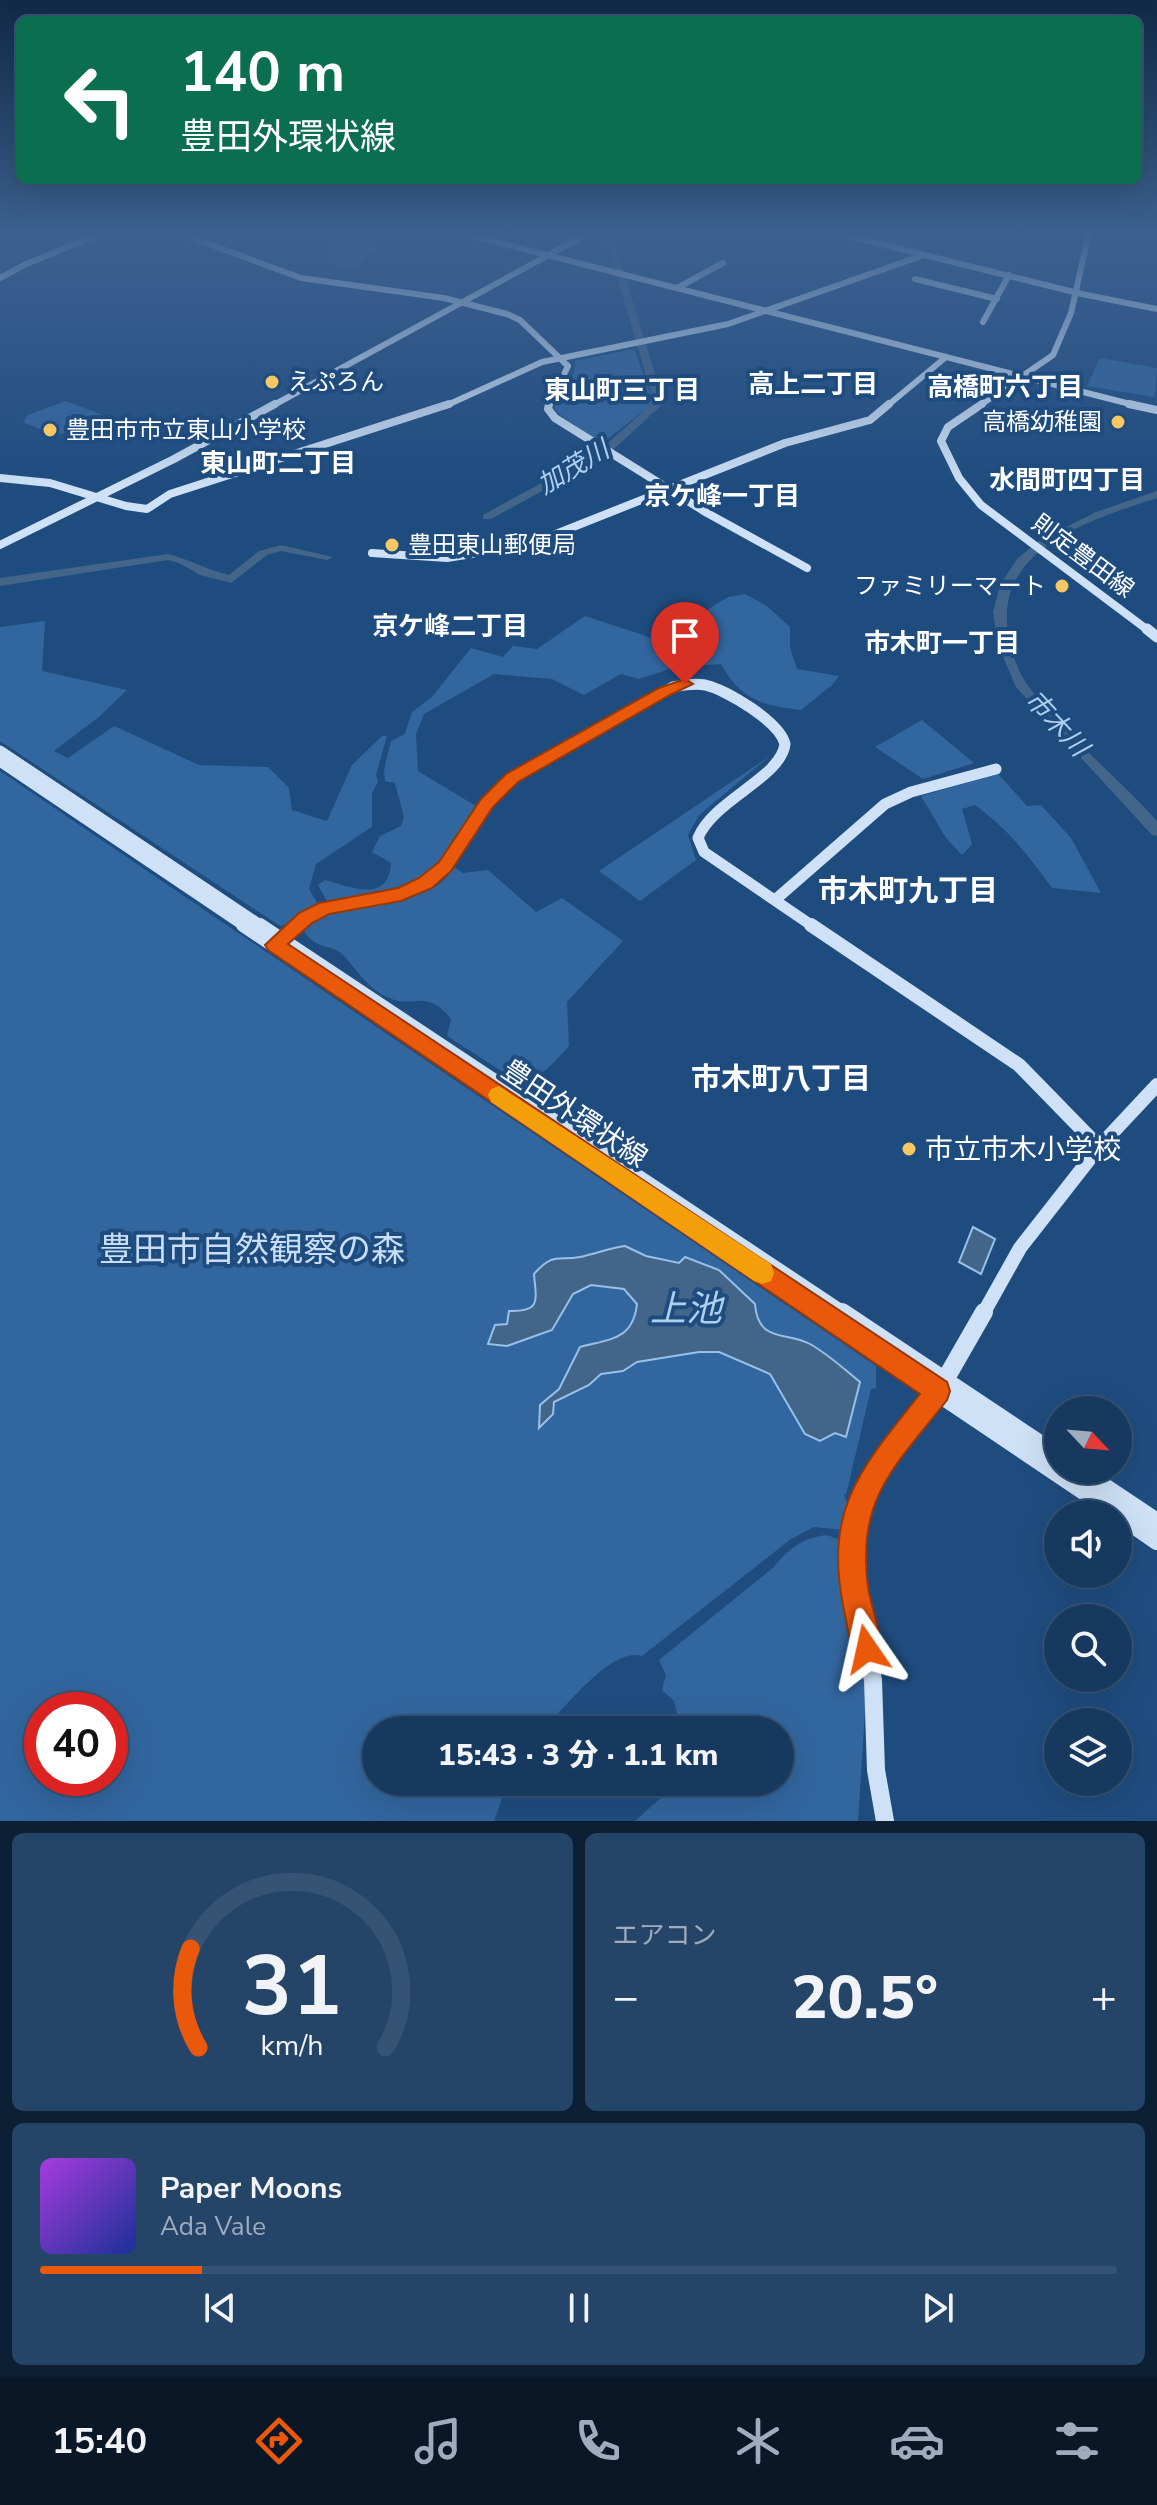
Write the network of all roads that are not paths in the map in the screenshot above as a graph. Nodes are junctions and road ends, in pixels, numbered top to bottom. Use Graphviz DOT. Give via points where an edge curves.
graph roads {
  1 [pos="432,318"];
  2 [pos="517,318"];
  3 [pos="745,318"];
  4 [pos="794,318"];
  5 [pos="985,318"];
  6 [pos="1067,318"];
  7 [pos="983,322"];
  8 [pos="946,357"];
  9 [pos="561,358"];
  10 [pos="1022,376"];
  11 [pos="1157,408"];
  12 [pos="0,478"];
  13 [pos="668,489"];
  14 [pos="97,499"];
  15 [pos="0,545"];
  16 [pos="372,553"];
  17 [pos="807,568"];
  18 [pos="1157,637"];
  19 [pos="0,751"];
  20 [pos="0,761"];
  21 [pos="996,769"];
  22 [pos="775,900"];
  23 [pos="278,941"];
  24 [pos="1157,1085"];
  25 [pos="1099,1147"];
  26 [pos="942,1386"];
  27 [pos="1044,1448"];
  28 [pos="1100,1484"];
  29 [pos="1099,1500"];
  30 [pos="1157,1522"];
  31 [pos="1132,1524"];
  32 [pos="1157,1541"];
  33 [pos="885,1821"];
  1 -- 14 [label="street"];
  2 -- 9 [label="street"];
  3 -- 9 [label="street"];
  4 -- 8 [label="street"];
  5 -- 7 [label="street"];
  6 -- 10 [label="street, 則定豊田線" via="1056,349"];
  8 -- 10 [label="street"];
  8 -- 13 [label="street" via="870,420 785,443"];
  9 -- 13 [label="street" via="569,370 548,409"];
  9 -- 14 [label="street" via="431,412 170,494 147,509"];
  10 -- 11 [label="street"];
  10 -- 18 [label="street, 則定豊田線" via="948,427 941,438 944,451 971,495"];
  12 -- 14 [label="street" via="50,483"];
  13 -- 16 [label="street" via="548,540 490,555"];
  13 -- 17 [label="street"];
  14 -- 15 [label="street"];
  19 -- 23 [label="street, 豊田外環状線"];
  20 -- 23 [label="street, 豊田外環状線"];
  21 -- 22 [label="street" via="885,804"];
  22 -- 23 [label="street" via="708,857 698,838 705,822 782,756 783,736 718,689 685,684 512,778 487,803 445,867 425,883 401,894 325,908"];
  22 -- 25 [label="street" via="1019,1065"];
  23 -- 26 [label="street, 豊田外環状線"];
  24 -- 25 [label="street"];
  25 -- 26 [label="street" via="1020,1248"];
  26 -- 27 [label="street, 豊田外環状線"];
  26 -- 29 [label="street, 豊田外環状線"];
  26 -- 33 [label="street" via="880,1465 860,1500 852,1539 854,1587 873,1680 876,1770"];
  28 -- 30 [label="street"];
  31 -- 32 [label="street, 豊田外環状線"];
}
